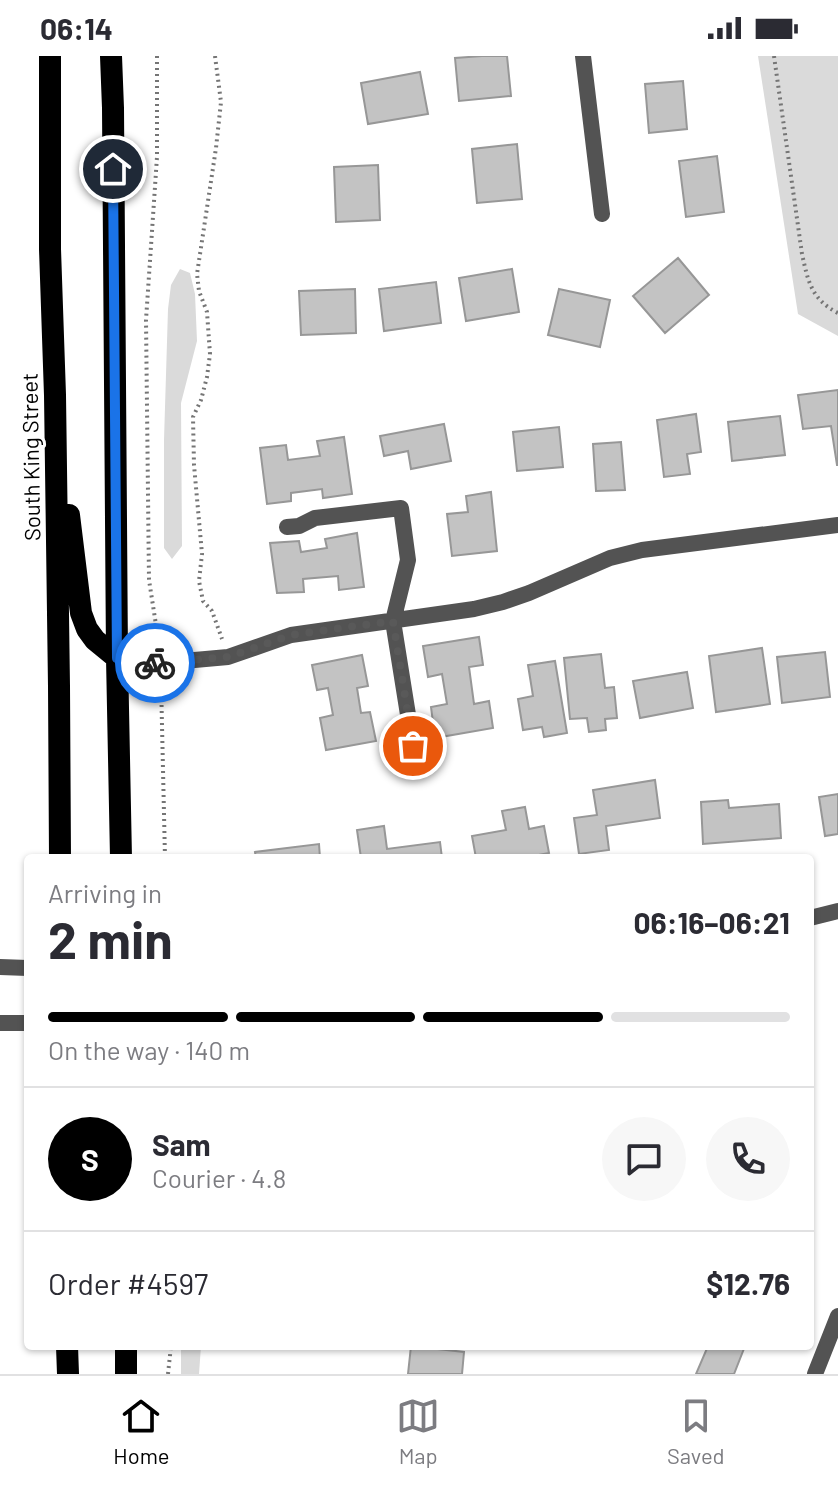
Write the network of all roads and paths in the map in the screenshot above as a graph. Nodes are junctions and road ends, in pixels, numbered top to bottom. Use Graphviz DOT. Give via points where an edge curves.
graph roads {
  1 [pos="50,56"];
  2 [pos="111,56"];
  3 [pos="157,56"];
  4 [pos="215,56"];
  5 [pos="583,56"];
  6 [pos="774,56"];
  7 [pos="602,214"];
  8 [pos="838,313"];
  9 [pos="55,395"];
  10 [pos="838,525"];
  11 [pos="287,527"];
  12 [pos="393,621"];
  13 [pos="228,657"];
  14 [pos="117,658"];
  15 [pos="161,663"];
  16 [pos="413,746"];
  17 [pos="60,854"];
  18 [pos="121,854"];
  19 [pos="165,854"];
  20 [pos="814,908"];
  21 [pos="838,910"];
  22 [pos="814,917"];
  23 [pos="0,967"];
  24 [pos="24,968"];
  25 [pos="0,1023"];
  26 [pos="24,1023"];
  27 [pos="838,1316"];
  28 [pos="67,1350"];
  29 [pos="126,1350"];
  30 [pos="171,1350"];
  31 [pos="68,1374"];
  32 [pos="126,1374"];
  33 [pos="168,1374"];
  34 [pos="815,1374"];
  1 -- 9 [label="highway, South King Street"];
  2 -- 14 [label="highway"];
  3 -- 15 [label="path" via="157,157 146,320 149,580"];
  4 -- 13 [label="path" via="221,102 197,274 210,354 193,433 202,554 199,581"];
  5 -- 7 [label="street"];
  6 -- 8 [label="path" via="809,285"];
  9 -- 14 [label="highway" via="81,613 95,640"];
  9 -- 17 [label="highway, South King Street"];
  10 -- 12 [label="street" via="642,550 503,602"];
  11 -- 12 [label="street" via="315,518 401,508 408,560"];
  12 -- 13 [label="street" via="291,635"];
  12 -- 16 [label="street"];
  13 -- 15 [label="street"];
  14 -- 15 [label="street"];
  14 -- 18 [label="highway"];
  15 -- 19 [label="path"];
  20 -- 21 [label="street"];
  21 -- 22 [label="street"];
  23 -- 24 [label="street"];
  25 -- 26 [label="street"];
  27 -- 34 [label="street"];
  28 -- 31 [label="highway"];
  29 -- 32 [label="highway"];
  30 -- 33 [label="path"];
}
